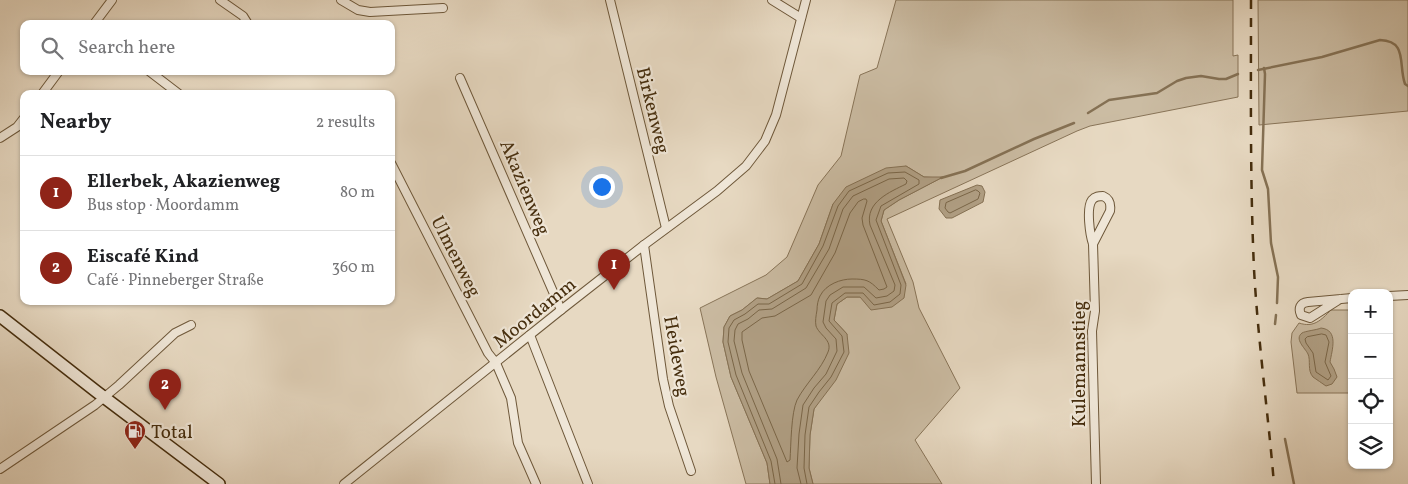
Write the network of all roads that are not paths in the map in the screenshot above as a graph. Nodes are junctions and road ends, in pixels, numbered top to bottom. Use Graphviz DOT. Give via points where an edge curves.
graph roads {
  1 [pos="112,0"];
  2 [pos="220,0"];
  3 [pos="341,0"];
  4 [pos="610,0"];
  5 [pos="772,0"];
  6 [pos="806,0"];
  7 [pos="443,8"];
  8 [pos="801,18"];
  9 [pos="97,20"];
  10 [pos="246,20"];
  11 [pos="56,75"];
  12 [pos="154,75"];
  13 [pos="460,78"];
  14 [pos="45,90"];
  15 [pos="174,90"];
  16 [pos="20,123"];
  17 [pos="17,127"];
  18 [pos="20,130"];
  19 [pos="0,138"];
  20 [pos="395,171"];
  21 [pos="666,228"];
  22 [pos="1093,244"];
  23 [pos="644,245"];
  24 [pos="1408,295"];
  25 [pos="1393,296"];
  26 [pos="1348,298"];
  27 [pos="1340,299"];
  28 [pos="561,310"];
  29 [pos="0,316"];
  30 [pos="191,325"];
  31 [pos="530,335"];
  32 [pos="496,363"];
  33 [pos="105,398"];
  34 [pos="0,468"];
  35 [pos="691,470"];
  36 [pos="219,484"];
  37 [pos="344,484"];
  38 [pos="536,484"];
  39 [pos="588,484"];
  40 [pos="1096,484"];
  1 -- 9 [label="street"];
  2 -- 10 [label="street"];
  3 -- 7 [label="street" via="358,10 370,12"];
  4 -- 21 [label="street, Birkenweg"];
  5 -- 8 [label="street"];
  6 -- 8 [label="street, Moordamm"];
  8 -- 21 [label="street, Moordamm" via="776,115 765,141 736,175"];
  11 -- 14 [label="street"];
  12 -- 15 [label="street"];
  13 -- 28 [label="street, Akazienweg"];
  16 -- 17 [label="street"];
  17 -- 18 [label="street"];
  17 -- 19 [label="street"];
  20 -- 32 [label="street, Ulmenweg"];
  21 -- 23 [label="street, Moordamm"];
  22 -- 22 [label="street, Kulemannstieg" via="1110,211 1110,201 1103,196 1095,197 1091,202 1090,236"];
  22 -- 40 [label="street, Kulemannstieg"];
  23 -- 28 [label="street, Moordamm"];
  23 -- 35 [label="street, Heideweg" via="663,379"];
  24 -- 25 [label="street"];
  26 -- 27 [label="street"];
  27 -- 27 [label="street" via="1310,318 1305,318 1299,310 1303,303"];
  28 -- 31 [label="street, Moordamm"];
  29 -- 33 [label="main road"];
  30 -- 33 [label="street" via="175,333"];
  31 -- 32 [label="street, Moordamm"];
  31 -- 39 [label="street"];
  32 -- 37 [label="street, Moordamm"];
  32 -- 38 [label="street, Ulmenweg" via="511,398 518,443"];
  33 -- 34 [label="street"];
  33 -- 36 [label="main road"];
}
